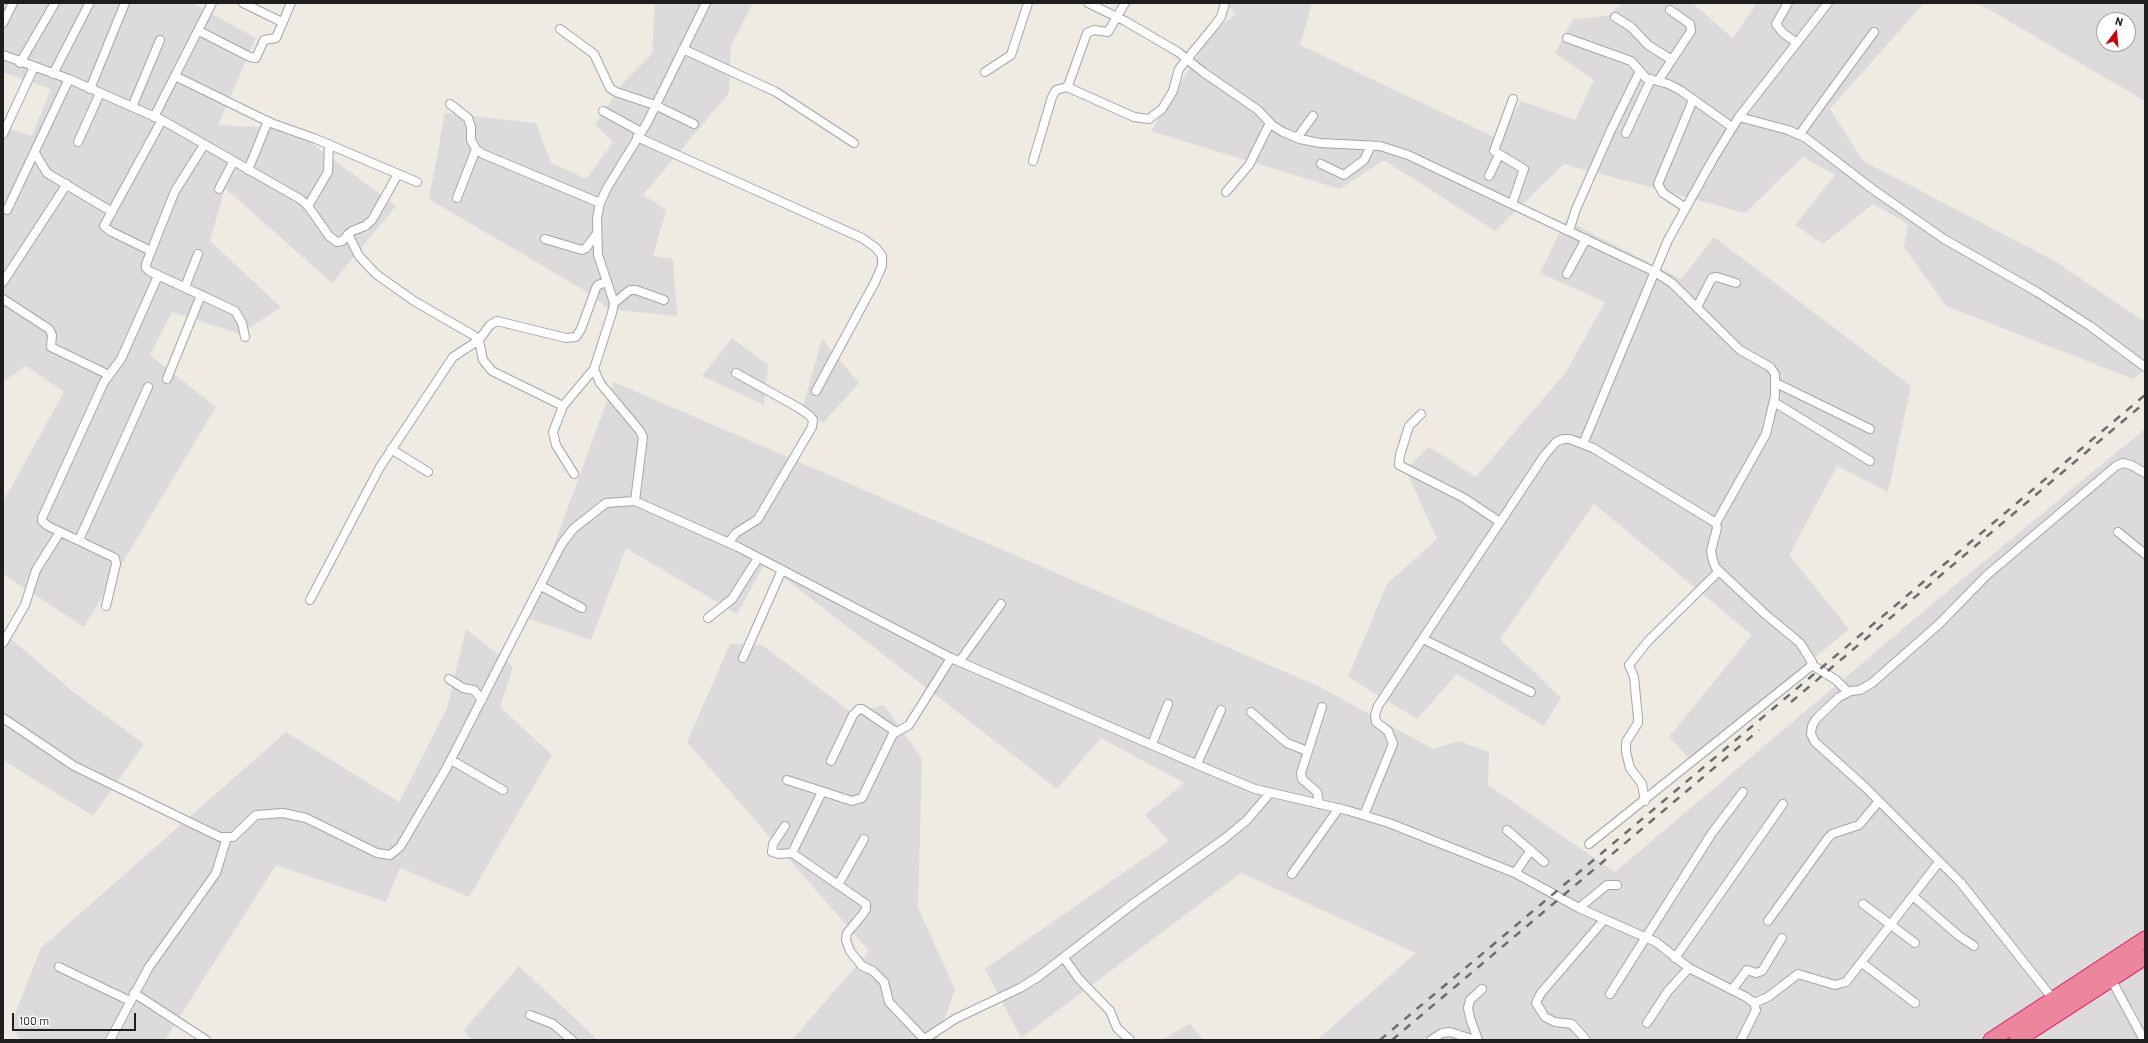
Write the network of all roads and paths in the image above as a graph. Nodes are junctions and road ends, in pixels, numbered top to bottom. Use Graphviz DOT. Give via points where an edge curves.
graph roads {
  1 [pos="13,3"];
  2 [pos="55,3"];
  3 [pos="125,3"];
  4 [pos="212,3"];
  5 [pos="243,3"];
  6 [pos="291,3"];
  7 [pos="706,3"];
  8 [pos="1028,3"];
  9 [pos="1088,3"];
  10 [pos="1125,3"];
  11 [pos="1225,3"];
  12 [pos="1788,3"];
  13 [pos="1828,3"];
  14 [pos="89,4"];
  15 [pos="1670,10"];
  16 [pos="1116,16"];
  17 [pos="1615,17"];
  18 [pos="282,22"];
  19 [pos="3,23"];
  20 [pos="560,29"];
  21 [pos="199,31"];
  22 [pos="1874,32"];
  23 [pos="1567,38"];
  24 [pos="160,40"];
  25 [pos="1798,43"];
  26 [pos="684,50"];
  27 [pos="3,55"];
  28 [pos="1186,59"];
  29 [pos="1672,60"];
  30 [pos="20,63"];
  31 [pos="34,67"];
  32 [pos="1640,71"];
  33 [pos="985,72"];
  34 [pos="53,74"];
  35 [pos="175,76"];
  36 [pos="69,80"];
  37 [pos="1654,80"];
  38 [pos="1066,87"];
  39 [pos="90,89"];
  40 [pos="100,93"];
  41 [pos="1513,99"];
  42 [pos="1693,100"];
  43 [pos="450,104"];
  44 [pos="655,105"];
  45 [pos="132,107"];
  46 [pos="603,111"];
  47 [pos="1313,116"];
  48 [pos="1739,117"];
  49 [pos="158,118"];
  50 [pos="268,121"];
  51 [pos="1270,123"];
  52 [pos="694,124"];
  53 [pos="1732,126"];
  54 [pos="1626,133"];
  55 [pos="3,134"];
  56 [pos="639,134"];
  57 [pos="1799,135"];
  58 [pos="1297,138"];
  59 [pos="78,142"];
  60 [pos="854,143"];
  61 [pos="329,144"];
  62 [pos="204,145"];
  63 [pos="1370,146"];
  64 [pos="476,149"];
  65 [pos="35,153"];
  66 [pos="1499,155"];
  67 [pos="1034,161"];
  68 [pos="233,162"];
  69 [pos="1321,164"];
  70 [pos="248,170"];
  71 [pos="398,174"];
  72 [pos="1488,176"];
  73 [pos="417,182"];
  74 [pos="67,184"];
  75 [pos="219,189"];
  76 [pos="1226,192"];
  77 [pos="457,198"];
  78 [pos="600,203"];
  79 [pos="1512,204"];
  80 [pos="308,206"];
  81 [pos="1686,208"];
  82 [pos="7,210"];
  83 [pos="112,212"];
  84 [pos="1569,231"];
  85 [pos="348,234"];
  86 [pos="596,235"];
  87 [pos="545,239"];
  88 [pos="1586,239"];
  89 [pos="151,251"];
  90 [pos="198,254"];
  91 [pos="1655,272"];
  92 [pos="1567,274"];
  93 [pos="158,276"];
  94 [pos="3,282"];
  95 [pos="606,282"];
  96 [pos="1736,283"];
  97 [pos="185,287"];
  98 [pos="202,295"];
  99 [pos="3,299"];
  100 [pos="664,300"];
  101 [pos="614,303"];
  102 [pos="1697,307"];
  103 [pos="245,337"];
  104 [pos="479,340"];
  105 [pos="2145,367"];
  106 [pos="594,369"];
  107 [pos="736,373"];
  108 [pos="109,375"];
  109 [pos="167,379"];
  110 [pos="1776,383"];
  111 [pos="148,388"];
  112 [pos="816,391"];
  113 [pos="1774,402"];
  114 [pos="563,406"];
  115 [pos="1421,414"];
  116 [pos="1870,430"];
  117 [pos="1584,444"];
  118 [pos="391,449"];
  119 [pos="1870,461"];
  120 [pos="428,472"];
  121 [pos="2145,473"];
  122 [pos="574,474"];
  123 [pos="635,501"];
  124 [pos="1500,522"];
  125 [pos="1716,523"];
  126 [pos="60,532"];
  127 [pos="2118,532"];
  128 [pos="79,540"];
  129 [pos="728,543"];
  130 [pos="2145,554"];
  131 [pos="758,558"];
  132 [pos="782,570"];
  133 [pos="1719,571"];
  134 [pos="541,586"];
  135 [pos="310,600"];
  136 [pos="1001,604"];
  137 [pos="106,606"];
  138 [pos="582,608"];
  139 [pos="708,618"];
  140 [pos="1423,639"];
  141 [pos="3,643"];
  142 [pos="743,658"];
  143 [pos="951,658"];
  144 [pos="959,662"];
  145 [pos="1812,665"];
  146 [pos="448,679"];
  147 [pos="1531,692"];
  148 [pos="1848,692"];
  149 [pos="482,700"];
  150 [pos="1168,704"];
  151 [pos="1322,707"];
  152 [pos="1221,710"];
  153 [pos="1251,712"];
  154 [pos="3,718"];
  155 [pos="896,732"];
  156 [pos="1152,744"];
  157 [pos="1307,751"];
  158 [pos="451,760"];
  159 [pos="831,761"];
  160 [pos="1197,764"];
  161 [pos="788,780"];
  162 [pos="503,790"];
  163 [pos="822,792"];
  164 [pos="1743,792"];
  165 [pos="1270,793"];
  166 [pos="1879,800"];
  167 [pos="1645,801"];
  168 [pos="1318,804"];
  169 [pos="1783,804"];
  170 [pos="1339,808"];
  171 [pos="1364,815"];
  172 [pos="785,826"];
  173 [pos="1506,830"];
  174 [pos="227,838"];
  175 [pos="864,839"];
  176 [pos="1588,844"];
  177 [pos="1531,850"];
  178 [pos="792,853"];
  179 [pos="1544,862"];
  180 [pos="1939,862"];
  181 [pos="1515,873"];
  182 [pos="1292,874"];
  183 [pos="838,885"];
  184 [pos="1617,885"];
  185 [pos="1913,896"];
  186 [pos="1863,904"];
  187 [pos="1579,908"];
  188 [pos="1604,920"];
  189 [pos="1768,921"];
  190 [pos="1891,924"];
  191 [pos="1646,938"];
  192 [pos="1782,938"];
  193 [pos="2145,939"];
  194 [pos="1915,943"];
  195 [pos="1974,946"];
  196 [pos="2145,957"];
  197 [pos="1064,958"];
  198 [pos="1674,958"];
  199 [pos="1862,963"];
  200 [pos="59,967"];
  201 [pos="1689,968"];
  202 [pos="2111,979"];
  203 [pos="1482,989"];
  204 [pos="1732,990"];
  205 [pos="1610,994"];
  206 [pos="132,997"];
  207 [pos="2054,999"];
  208 [pos="1915,1003"];
  209 [pos="1754,1004"];
  210 [pos="530,1015"];
  211 [pos="1647,1023"];
  212 [pos="110,1040"];
  213 [pos="206,1040"];
  214 [pos="572,1040"];
  215 [pos="924,1040"];
  216 [pos="1130,1040"];
  217 [pos="1431,1040"];
  218 [pos="1475,1040"];
  219 [pos="1478,1040"];
  220 [pos="1586,1040"];
  221 [pos="1741,1040"];
  222 [pos="1991,1040"];
  223 [pos="2016,1040"];
  224 [pos="2144,1040"];
  1 -- 19 [label="street"];
  2 -- 30 [label="street"];
  3 -- 39 [label="street"];
  4 -- 21 [label="street"];
  5 -- 18 [label="street"];
  6 -- 18 [label="street"];
  7 -- 26 [label="street"];
  8 -- 33 [label="street" via="1011,55"];
  9 -- 16 [label="street"];
  10 -- 16 [label="street"];
  11 -- 28 [label="street" via="1218,21"];
  12 -- 25 [label="street" via="1776,24 1783,33"];
  13 -- 25 [label="street"];
  14 -- 34 [label="street"];
  15 -- 29 [label="street" via="1691,27"];
  16 -- 28 [label="street"];
  16 -- 38 [label="street" via="1108,32 1094,30 1087,33"];
  17 -- 29 [label="street" via="1635,30 1648,45"];
  18 -- 21 [label="street" via="276,38 264,40 258,56 253,59"];
  20 -- 44 [label="street" via="594,54 610,88"];
  21 -- 35 [label="street"];
  22 -- 57 [label="street"];
  23 -- 32 [label="street" via="1631,61"];
  24 -- 45 [label="street"];
  25 -- 48 [label="street"];
  26 -- 44 [label="street"];
  26 -- 60 [label="street" via="776,92"];
  27 -- 30 [label="street"];
  28 -- 38 [label="street" via="1177,73 1175,88 1170,97 1158,114 1149,119 1134,117"];
  28 -- 51 [label="street" via="1258,110"];
  29 -- 37 [label="street"];
  30 -- 31 [label="street"];
  31 -- 34 [label="street"];
  31 -- 55 [label="street"];
  32 -- 37 [label="street" via="1646,78"];
  32 -- 84 [label="street" via="1611,130"];
  34 -- 36 [label="street"];
  35 -- 49 [label="street"];
  35 -- 50 [label="street"];
  36 -- 39 [label="street"];
  36 -- 65 [label="street"];
  37 -- 42 [label="street" via="1680,90"];
  37 -- 54 [label="street"];
  38 -- 67 [label="street" via="1056,90 1052,97"];
  39 -- 40 [label="street"];
  40 -- 45 [label="street"];
  40 -- 59 [label="street"];
  41 -- 66 [label="street" via="1494,147 1494,151"];
  42 -- 53 [label="street"];
  42 -- 81 [label="street" via="1658,184 1663,193"];
  43 -- 64 [label="street" via="468,118 472,127 471,140"];
  44 -- 52 [label="street"];
  44 -- 56 [label="street"];
  45 -- 49 [label="street"];
  46 -- 56 [label="street"];
  47 -- 58 [label="street"];
  48 -- 53 [label="street"];
  48 -- 57 [label="street"];
  49 -- 62 [label="street"];
  49 -- 83 [label="street"];
  50 -- 61 [label="street"];
  50 -- 70 [label="street"];
  51 -- 58 [label="street"];
  51 -- 76 [label="street" via="1249,165"];
  53 -- 81 [label="street"];
  56 -- 78 [label="street"];
  56 -- 112 [label="street" via="862,238 882,256 882,266 875,282"];
  57 -- 105 [label="street" via="1944,239 2037,292 2096,330"];
  58 -- 63 [label="street"];
  61 -- 71 [label="street"];
  61 -- 80 [label="street" via="328,172"];
  62 -- 68 [label="street"];
  62 -- 89 [label="street" via="175,191"];
  63 -- 69 [label="street" via="1364,160 1344,175"];
  63 -- 79 [label="street" via="1380,146 1408,155"];
  64 -- 77 [label="street"];
  64 -- 78 [label="street"];
  65 -- 74 [label="street" via="47,173"];
  65 -- 82 [label="street"];
  66 -- 72 [label="street"];
  66 -- 79 [label="street" via="1524,169"];
  68 -- 70 [label="street"];
  68 -- 75 [label="street"];
  70 -- 80 [label="street"];
  71 -- 73 [label="street"];
  71 -- 85 [label="street" via="372,220"];
  74 -- 83 [label="street"];
  74 -- 94 [label="street"];
  78 -- 86 [label="street"];
  79 -- 84 [label="street"];
  80 -- 85 [label="street" via="334,240 342,241"];
  81 -- 91 [label="street" via="1668,240"];
  83 -- 89 [label="street" via="105,223 106,229"];
  84 -- 88 [label="street"];
  85 -- 104 [label="street" via="359,256 376,274 414,301 453,322"];
  86 -- 87 [label="street" via="582,250"];
  86 -- 95 [label="street" via="598,255"];
  88 -- 91 [label="street"];
  88 -- 92 [label="street"];
  89 -- 93 [label="street" via="146,268"];
  90 -- 97 [label="street"];
  91 -- 102 [label="street"];
  91 -- 117 [label="street"];
  93 -- 97 [label="street"];
  93 -- 108 [label="street" via="121,359"];
  95 -- 101 [label="street"];
  95 -- 104 [label="street" via="596,288 576,338 566,338 497,321 490,325"];
  96 -- 102 [label="street" via="1712,278"];
  97 -- 98 [label="street"];
  98 -- 103 [label="street" via="235,311 242,323"];
  98 -- 109 [label="street"];
  99 -- 108 [label="street" via="49,329 52,334 50,344 54,350"];
  100 -- 101 [label="street" via="630,290"];
  101 -- 106 [label="street"];
  102 -- 110 [label="street" via="1740,350 1770,366 1775,374"];
  104 -- 114 [label="street" via="483,360 492,371"];
  104 -- 118 [label="street" via="463,349 446,365"];
  106 -- 114 [label="street"];
  106 -- 123 [label="street" via="600,383 643,437"];
  107 -- 129 [label="street" via="799,408 813,420 812,427 758,518 736,533"];
  108 -- 126 [label="street" via="43,514 42,521"];
  110 -- 113 [label="street"];
  110 -- 116 [label="street"];
  111 -- 128 [label="street"];
  113 -- 119 [label="street"];
  113 -- 125 [label="street" via="1766,434"];
  114 -- 122 [label="street" via="553,438"];
  115 -- 124 [label="street" via="1409,426 1399,465 1464,498"];
  117 -- 124 [label="street" via="1570,439 1556,442"];
  117 -- 125 [label="street"];
  118 -- 120 [label="street"];
  118 -- 135 [label="street"];
  121 -- 148 [label="street" via="2123,463 2116,466 1997,566 1938,625 1872,684"];
  123 -- 129 [label="street"];
  123 -- 134 [label="street" via="606,503 584,518 562,545"];
  124 -- 140 [label="street"];
  125 -- 133 [label="street" via="1711,551"];
  126 -- 128 [label="street"];
  126 -- 141 [label="street" via="36,570 25,605"];
  127 -- 130 [label="street"];
  128 -- 137 [label="street" via="117,560"];
  129 -- 131 [label="street"];
  131 -- 132 [label="street"];
  131 -- 139 [label="street" via="732,599"];
  132 -- 142 [label="street"];
  132 -- 143 [label="street"];
  133 -- 145 [label="street" via="1800,643 1809,655"];
  133 -- 167 [label="street" via="1648,641 1629,664 1634,677 1638,723 1626,742 1626,752 1630,768 1642,784"];
  134 -- 138 [label="street"];
  134 -- 149 [label="street"];
  136 -- 144 [label="street"];
  140 -- 147 [label="street"];
  140 -- 171 [label="street" via="1402,668 1375,715 1376,722 1388,731 1393,744"];
  143 -- 144 [label="street"];
  143 -- 155 [label="street" via="909,725"];
  144 -- 156 [label="street"];
  145 -- 148 [label="street" via="1836,680"];
  145 -- 167 [label="street"];
  146 -- 149 [label="street" via="460,687 474,690"];
  148 -- 166 [label="street" via="1816,718 1811,734 1815,742"];
  149 -- 158 [label="street"];
  150 -- 156 [label="street"];
  151 -- 157 [label="street"];
  152 -- 160 [label="street"];
  153 -- 157 [label="street" via="1287,743"];
  154 -- 174 [label="street" via="85,771 203,829"];
  155 -- 159 [label="street" via="859,709 852,715"];
  155 -- 163 [label="street" via="862,798 852,801"];
  156 -- 160 [label="street"];
  157 -- 168 [label="street" via="1301,773 1302,779 1317,792"];
  158 -- 162 [label="street"];
  158 -- 174 [label="street" via="400,847 390,855 377,853 306,818 283,813 256,815 238,834"];
  160 -- 165 [label="street"];
  161 -- 163 [label="street"];
  163 -- 178 [label="street"];
  164 -- 191 [label="street" via="1712,833"];
  165 -- 168 [label="street"];
  165 -- 197 [label="street" via="1247,820 1224,839 1134,903"];
  166 -- 180 [label="street"];
  166 -- 189 [label="street" via="1860,825 1832,834 1828,838"];
  167 -- 176 [label="street"];
  168 -- 170 [label="street"];
  169 -- 198 [label="street"];
  170 -- 171 [label="street"];
  170 -- 182 [label="street"];
  171 -- 181 [label="street"];
  172 -- 178 [label="street" via="773,844 772,852"];
  173 -- 177 [label="street"];
  174 -- 206 [label="street" via="216,873 149,967"];
  175 -- 183 [label="street"];
  177 -- 179 [label="street"];
  177 -- 181 [label="street"];
  178 -- 183 [label="street"];
  180 -- 185 [label="street"];
  180 -- 207 [label="street" via="1968,891"];
  181 -- 187 [label="street"];
  183 -- 215 [label="street" via="866,904 863,914 847,933 846,940 850,951 862,966 873,971 884,982 890,1002"];
  184 -- 187 [label="street" via="1607,885"];
  185 -- 190 [label="street"];
  185 -- 195 [label="street"];
  186 -- 190 [label="street"];
  187 -- 188 [label="street"];
  188 -- 191 [label="street"];
  188 -- 220 [label="street" via="1541,993 1536,1003 1545,1017 1555,1022 1572,1024"];
  190 -- 194 [label="street"];
  190 -- 199 [label="street"];
  191 -- 198 [label="street" via="1656,942"];
  191 -- 205 [label="street"];
  192 -- 204 [label="street" via="1762,971 1756,973 1748,970"];
  193 -- 207 [label="highway"];
  196 -- 202 [label="highway"];
  197 -- 215 [label="street" via="1020,988 955,1018"];
  197 -- 216 [label="street" via="1079,979 1110,1011 1117,1028"];
  198 -- 201 [label="street"];
  199 -- 208 [label="street"];
  199 -- 209 [label="street" via="1851,977 1841,984 1798,974 1768,997"];
  200 -- 206 [label="street"];
  201 -- 204 [label="street"];
  201 -- 211 [label="street" via="1668,991"];
  202 -- 223 [label="highway"];
  202 -- 224 [label="street"];
  203 -- 219 [label="street" via="1470,1000 1468,1008"];
  204 -- 209 [label="street"];
  206 -- 212 [label="street"];
  206 -- 213 [label="street"];
  207 -- 222 [label="highway"];
  209 -- 221 [label="street" via="1754,1016"];
  210 -- 214 [label="street" via="554,1024"];
  217 -- 218 [label="street" via="1442,1033 1450,1032"];
}
